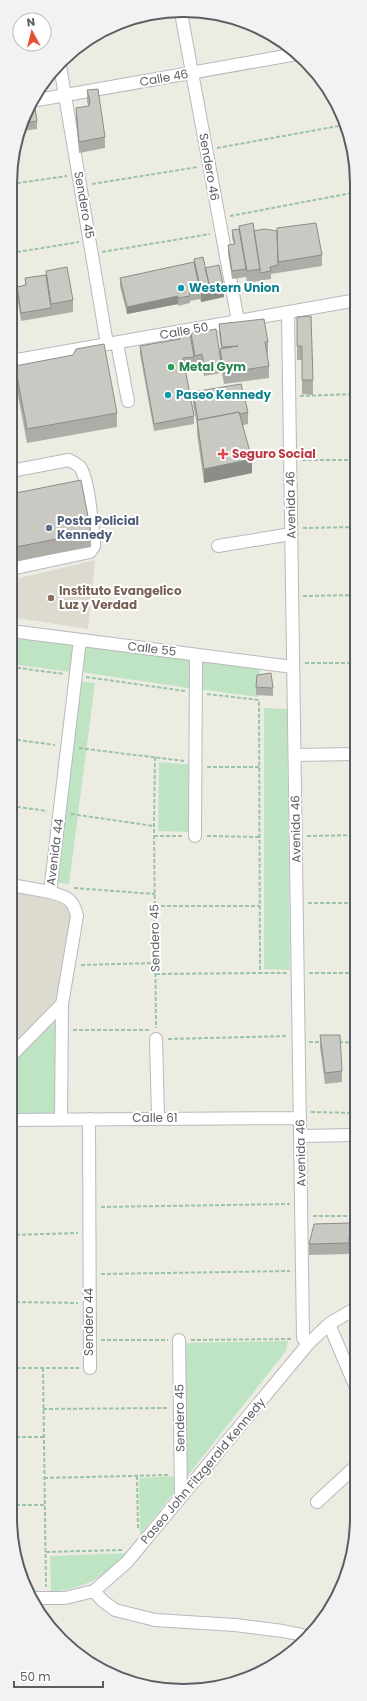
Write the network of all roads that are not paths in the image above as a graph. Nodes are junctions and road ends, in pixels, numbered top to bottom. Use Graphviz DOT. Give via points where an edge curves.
graph roads {
  1 [pos="182,17"];
  2 [pos="290,55"];
  3 [pos="61,71"];
  4 [pos="192,73"];
  5 [pos="65,95"];
  6 [pos="39,100"];
  7 [pos="350,301"];
  8 [pos="288,312"];
  9 [pos="238,321"];
  10 [pos="112,343"];
  11 [pos="17,360"];
  12 [pos="128,400"];
  13 [pos="17,469"];
  14 [pos="291,531"];
  15 [pos="218,546"];
  16 [pos="17,568"];
  17 [pos="17,633"];
  18 [pos="80,640"];
  19 [pos="196,655"];
  20 [pos="293,665"];
  21 [pos="350,754"];
  22 [pos="295,755"];
  23 [pos="195,836"];
  24 [pos="17,886"];
  25 [pos="50,892"];
  26 [pos="62,1004"];
  27 [pos="156,1035"];
  28 [pos="17,1050"];
  29 [pos="300,1115"];
  30 [pos="158,1118"];
  31 [pos="60,1119"];
  32 [pos="89,1119"];
  33 [pos="17,1120"];
  34 [pos="350,1135"];
  35 [pos="300,1136"];
  36 [pos="350,1312"];
  37 [pos="329,1324"];
  38 [pos="179,1340"];
  39 [pos="306,1341"];
  40 [pos="350,1357"];
  41 [pos="343,1358"];
  42 [pos="90,1368"];
  43 [pos="350,1374"];
  44 [pos="350,1472"];
  45 [pos="182,1497"];
  46 [pos="317,1502"];
  47 [pos="94,1591"];
  48 [pos="38,1598"];
  49 [pos="301,1635"];
  1 -- 4 [label="street, Sendero 46"];
  2 -- 4 [label="street, Calle 46"];
  3 -- 5 [label="street, Sendero 45"];
  4 -- 5 [label="street, Calle 46"];
  4 -- 9 [label="street, Sendero 46"];
  5 -- 6 [label="street, Calle 46"];
  5 -- 10 [label="street, Sendero 45" via="92,254"];
  7 -- 8 [label="street, Calle 50"];
  8 -- 9 [label="street, Calle 50"];
  8 -- 14 [label="street, Avenida 46"];
  9 -- 10 [label="street, Calle 50"];
  10 -- 11 [label="street, Calle 50"];
  10 -- 12 [label="street, Sendero 45"];
  13 -- 16 [label="street" via="69,460 81,468 86,485 94,546 90,552"];
  14 -- 15 [label="street"];
  14 -- 20 [label="street, Avenida 46"];
  17 -- 18 [label="street, Calle 55"];
  18 -- 19 [label="street, Calle 55"];
  18 -- 25 [label="street, Avenida 44"];
  19 -- 20 [label="street, Calle 55"];
  19 -- 23 [label="street"];
  20 -- 22 [label="street, Avenida 46"];
  21 -- 22 [label="street"];
  22 -- 29 [label="street, Avenida 46"];
  24 -- 25 [label="street"];
  25 -- 26 [label="street, Avenida 44" via="66,897 74,905 77,916"];
  26 -- 28 [label="street"];
  26 -- 31 [label="street, Avenida 44"];
  27 -- 30 [label="street"];
  29 -- 30 [label="street, Calle 61"];
  29 -- 35 [label="street, Avenida 46"];
  30 -- 32 [label="street, Calle 61"];
  31 -- 32 [label="street, Calle 61"];
  31 -- 33 [label="street, Calle 61"];
  32 -- 42 [label="street, Sendero 44"];
  34 -- 35 [label="street"];
  35 -- 39 [label="street, Avenida 46"];
  36 -- 37 [label="street, Paseo John Fitzgerald Kennedy"];
  37 -- 39 [label="street, Paseo John Fitzgerald Kennedy"];
  37 -- 41 [label="street"];
  38 -- 45 [label="street, Sendero 45"];
  39 -- 45 [label="street, Paseo John Fitzgerald Kennedy"];
  40 -- 41 [label="street"];
  41 -- 43 [label="street"];
  44 -- 46 [label="street"];
  45 -- 47 [label="street, Paseo John Fitzgerald Kennedy" via="127,1562"];
  47 -- 48 [label="street, Paseo John Fitzgerald Kennedy" via="65,1598"];
  47 -- 49 [label="street" via="115,1610 155,1620 235,1625"];
}
